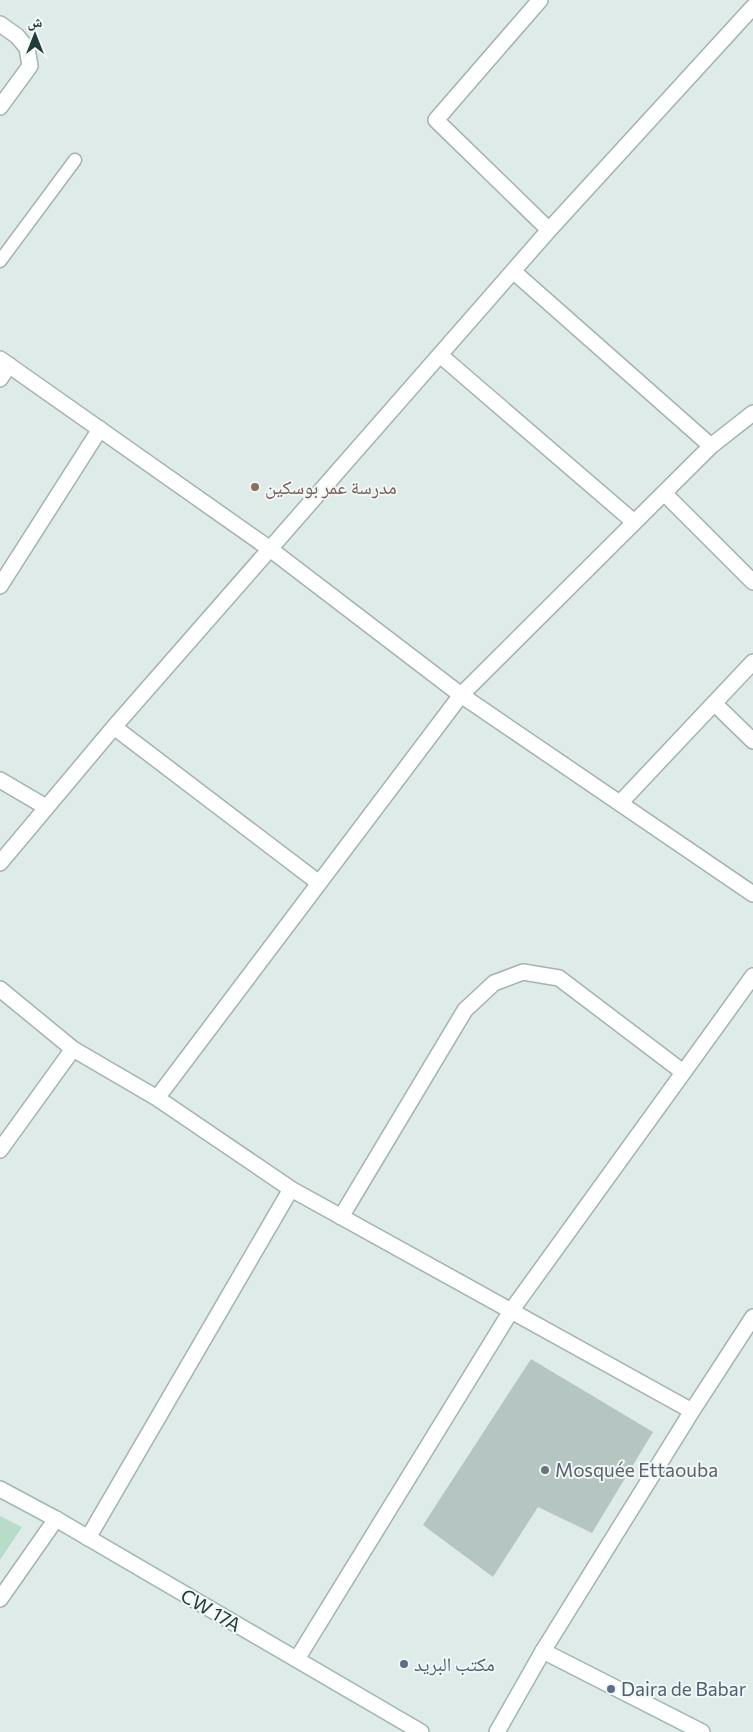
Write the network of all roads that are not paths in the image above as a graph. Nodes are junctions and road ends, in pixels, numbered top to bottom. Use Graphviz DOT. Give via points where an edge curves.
graph roads {
  1 [pos="540,0"];
  2 [pos="753,7"];
  3 [pos="0,24"];
  4 [pos="0,107"];
  5 [pos="75,160"];
  6 [pos="549,230"];
  7 [pos="0,261"];
  8 [pos="513,271"];
  9 [pos="440,355"];
  10 [pos="4,362"];
  11 [pos="0,379"];
  12 [pos="753,413"];
  13 [pos="100,429"];
  14 [pos="711,446"];
  15 [pos="664,492"];
  16 [pos="634,522"];
  17 [pos="270,549"];
  18 [pos="753,582"];
  19 [pos="0,586"];
  20 [pos="753,662"];
  21 [pos="461,694"];
  22 [pos="714,704"];
  23 [pos="114,727"];
  24 [pos="753,741"];
  25 [pos="0,780"];
  26 [pos="620,803"];
  27 [pos="46,807"];
  28 [pos="0,863"];
  29 [pos="318,883"];
  30 [pos="753,894"];
  31 [pos="753,976"];
  32 [pos="0,989"];
  33 [pos="73,1049"];
  34 [pos="683,1072"];
  35 [pos="157,1098"];
  36 [pos="0,1150"];
  37 [pos="291,1189"];
  38 [pos="341,1217"];
  39 [pos="511,1311"];
  40 [pos="753,1317"];
  41 [pos="692,1411"];
  42 [pos="0,1489"];
  43 [pos="56,1519"];
  44 [pos="88,1538"];
  45 [pos="0,1599"];
  46 [pos="543,1650"];
  47 [pos="297,1660"];
  48 [pos="421,1732"];
  49 [pos="497,1732"];
  50 [pos="702,1732"];
  1 -- 6 [label="street" via="436,120"];
  2 -- 6 [label="street"];
  3 -- 4 [label="street" via="27,48 30,66"];
  5 -- 7 [label="lane"];
  6 -- 8 [label="street"];
  8 -- 9 [label="street"];
  8 -- 14 [label="street"];
  9 -- 16 [label="street"];
  9 -- 17 [label="street"];
  10 -- 11 [label="street"];
  10 -- 13 [label="street"];
  12 -- 14 [label="street"];
  13 -- 17 [label="street"];
  13 -- 19 [label="street"];
  14 -- 15 [label="street"];
  15 -- 16 [label="street"];
  15 -- 18 [label="street"];
  16 -- 21 [label="street"];
  17 -- 21 [label="street"];
  17 -- 23 [label="street"];
  20 -- 22 [label="street"];
  21 -- 26 [label="street"];
  21 -- 29 [label="street"];
  22 -- 24 [label="street"];
  22 -- 26 [label="street"];
  23 -- 27 [label="street"];
  23 -- 29 [label="street"];
  25 -- 27 [label="street"];
  26 -- 30 [label="street"];
  27 -- 28 [label="street"];
  29 -- 35 [label="street"];
  31 -- 34 [label="street"];
  32 -- 33 [label="street"];
  33 -- 35 [label="street"];
  33 -- 36 [label="street"];
  34 -- 38 [label="street" via="559,978 523,972 494,983 465,1010"];
  34 -- 39 [label="street"];
  35 -- 37 [label="street"];
  37 -- 38 [label="street"];
  37 -- 44 [label="street"];
  38 -- 39 [label="street"];
  39 -- 41 [label="street"];
  39 -- 47 [label="street"];
  40 -- 41 [label="street"];
  41 -- 46 [label="street"];
  42 -- 43 [label="street, CW 17A"];
  43 -- 44 [label="street, CW 17A"];
  43 -- 45 [label="street"];
  44 -- 47 [label="street, CW 17A"];
  46 -- 49 [label="street"];
  46 -- 50 [label="street"];
  47 -- 48 [label="street, CW 17A"];
}
